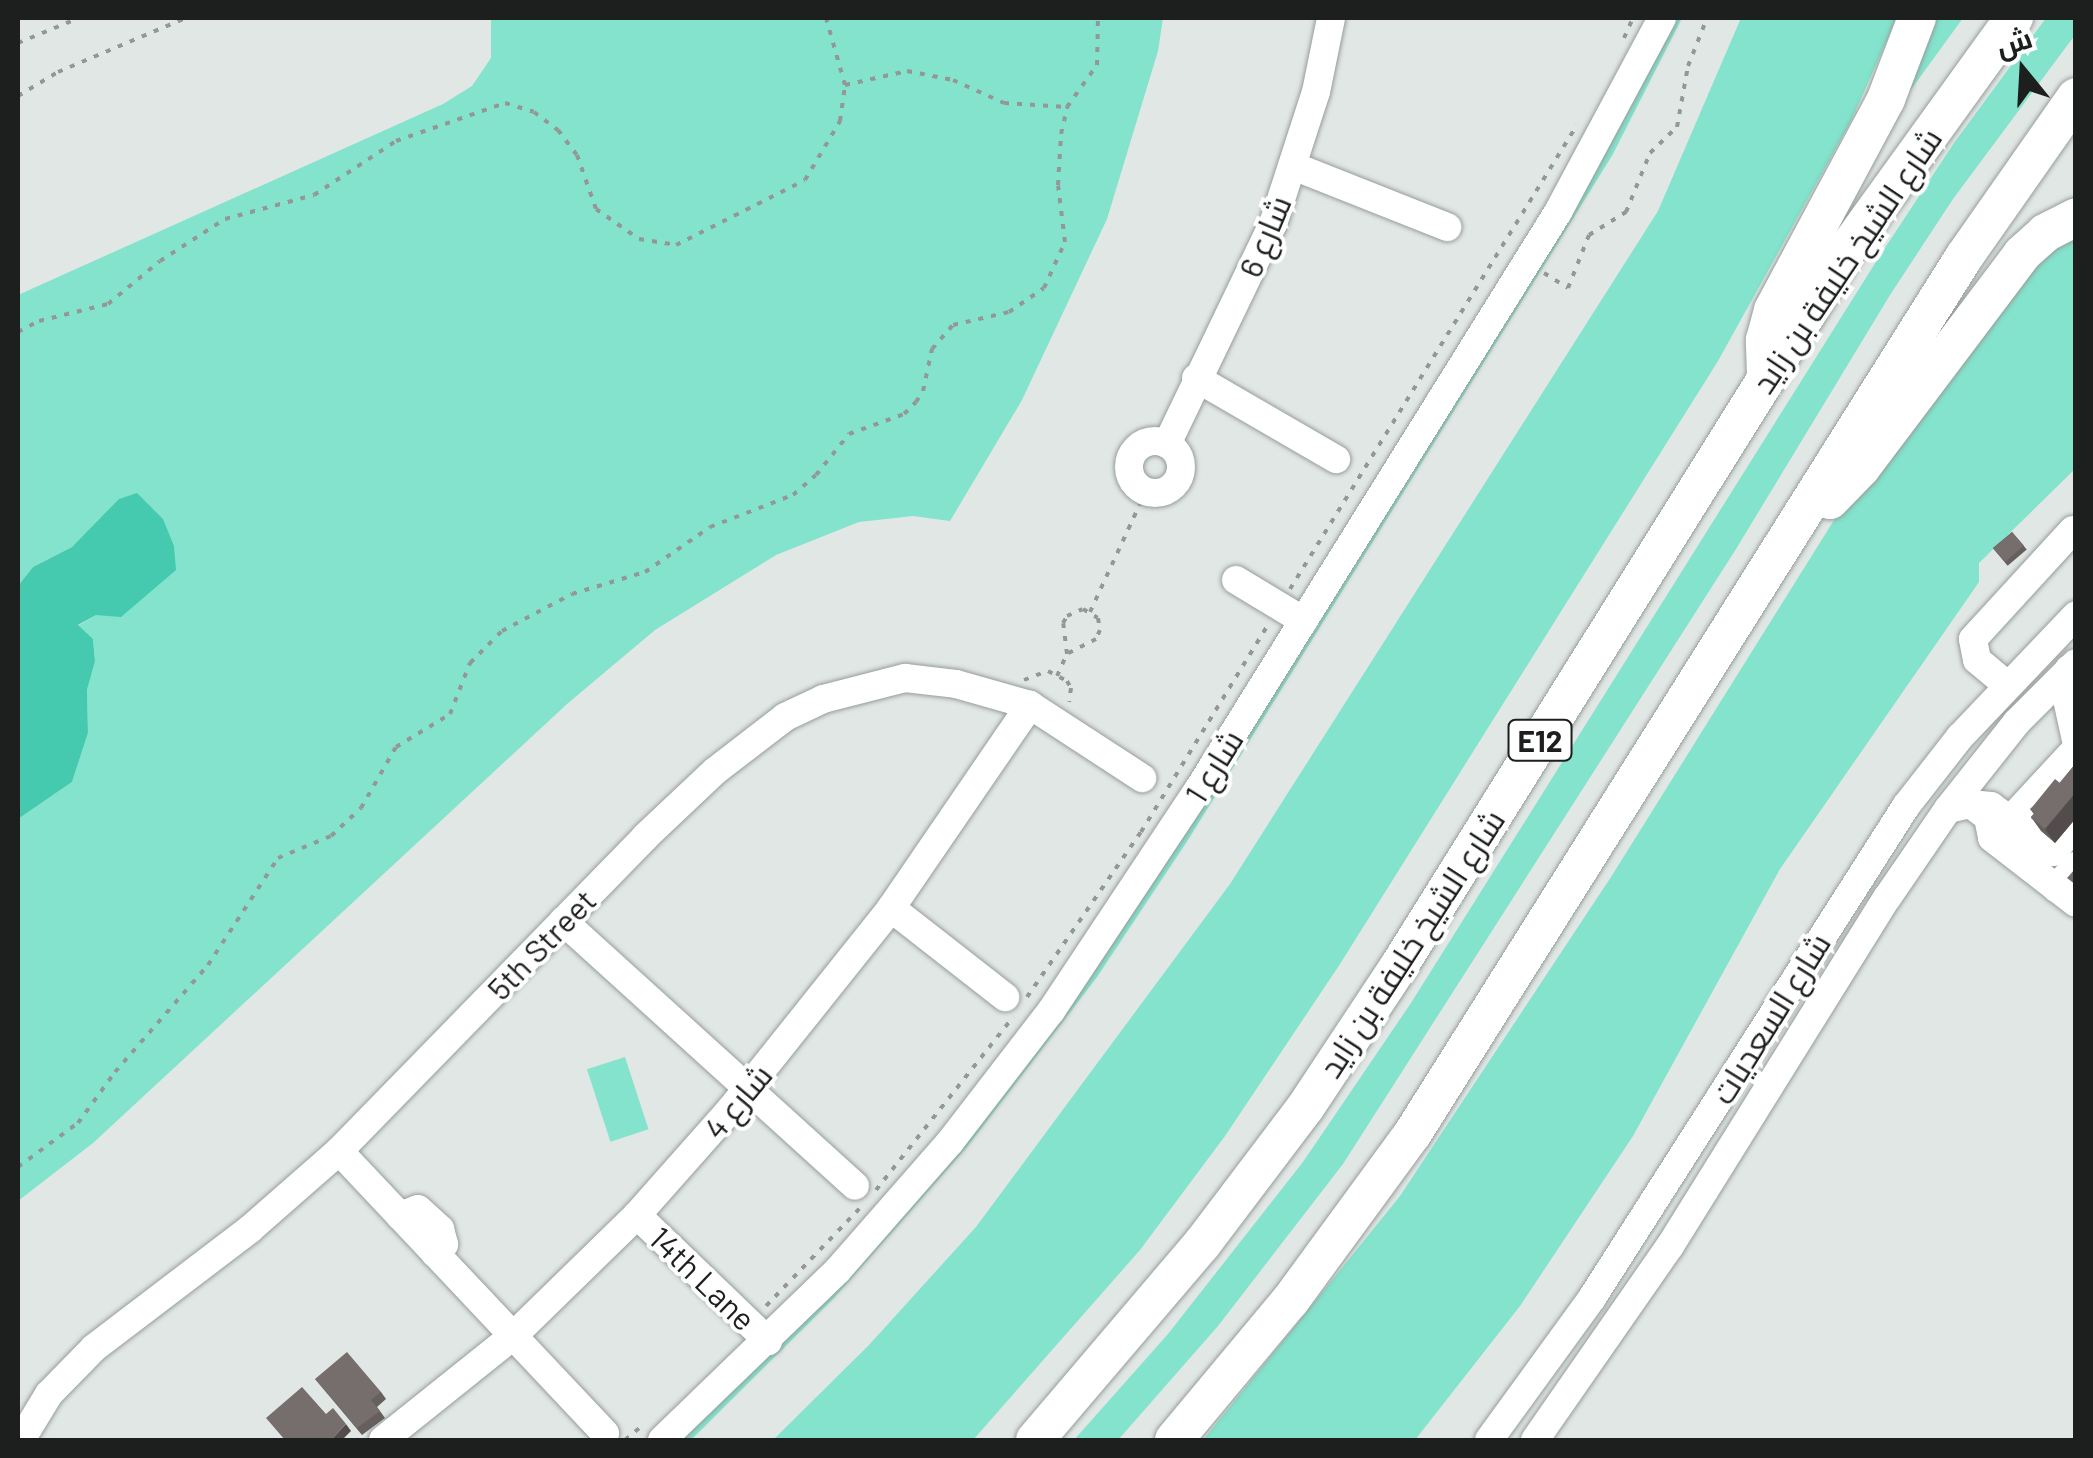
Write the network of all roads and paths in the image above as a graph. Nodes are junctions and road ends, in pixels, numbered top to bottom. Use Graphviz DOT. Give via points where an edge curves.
graph roads {
  1 [pos="79,18"];
  2 [pos="186,18"];
  3 [pos="826,18"];
  4 [pos="1098,18"];
  5 [pos="1330,18"];
  6 [pos="1633,18"];
  7 [pos="1662,18"];
  8 [pos="1707,18"];
  9 [pos="1917,18"];
  10 [pos="2014,18"];
  11 [pos="18,43"];
  12 [pos="1616,52"];
  13 [pos="845,85"];
  14 [pos="18,96"];
  15 [pos="2076,96"];
  16 [pos="1067,106"];
  17 [pos="1584,113"];
  18 [pos="1294,166"];
  19 [pos="2076,217"];
  20 [pos="1447,227"];
  21 [pos="1501,250"];
  22 [pos="1527,262"];
  23 [pos="18,332"];
  24 [pos="1766,377"];
  25 [pos="1196,378"];
  26 [pos="1336,459"];
  27 [pos="1146,492"];
  28 [pos="1794,530"];
  29 [pos="2073,530"];
  30 [pos="1236,580"];
  31 [pos="1279,606"];
  32 [pos="1090,612"];
  33 [pos="2076,614"];
  34 [pos="1304,621"];
  35 [pos="1066,654"];
  36 [pos="2072,666"];
  37 [pos="1056,676"];
  38 [pos="2007,685"];
  39 [pos="1025,697"];
  40 [pos="1063,712"];
  41 [pos="2076,740"];
  42 [pos="2076,749"];
  43 [pos="1142,778"];
  44 [pos="1959,806"];
  45 [pos="2063,820"];
  46 [pos="2022,827"];
  47 [pos="2076,866"];
  48 [pos="2066,896"];
  49 [pos="892,908"];
  50 [pos="563,920"];
  51 [pos="1005,998"];
  52 [pos="746,1092"];
  53 [pos="338,1151"];
  54 [pos="18,1168"];
  55 [pos="855,1186"];
  56 [pos="638,1216"];
  57 [pos="758,1332"];
  58 [pos="513,1336"];
  59 [pos="658,1427"];
  60 [pos="615,1437"];
  61 [pos="20,1440"];
  62 [pos="383,1440"];
  63 [pos="1035,1440"];
  64 [pos="1174,1440"];
  65 [pos="1489,1440"];
  66 [pos="1535,1440"];
  1 -- 11 [label="path"];
  2 -- 14 [label="path"];
  3 -- 13 [label="path"];
  4 -- 16 [label="path" via="1097,65"];
  5 -- 18 [label="street, شارع 6"];
  6 -- 12 [label="path"];
  7 -- 22 [label="street, شارع 1"];
  8 -- 22 [label="path" via="1688,66 1677,128 1650,153 1626,212 1589,235 1568,288"];
  9 -- 24 [label="highway" via="1886,99 1773,310"];
  10 -- 24 [label="highway, شارع الشيخ خليفة بن زايد / E12" via="1848,248"];
  13 -- 16 [label="path" via="907,71 953,80 1004,103"];
  13 -- 23 [label="path" via="840,121 805,180 676,245 639,239 596,209 577,155 558,130 534,112 505,104 396,141 314,194 225,219 108,304"];
  15 -- 28 [label="highway" via="1964,257"];
  16 -- 54 [label="path" via="1058,166 1065,242 1044,288 1009,312 953,325 932,349 916,402 904,414 849,434 793,495 710,527 645,572 572,594 502,631 470,663 450,714 396,747 361,808 332,836 278,858 208,964 78,1122"];
  17 -- 21 [label="path"];
  18 -- 20 [label="street"];
  18 -- 25 [label="street, شارع 6" via="1273,224"];
  19 -- 28 [label="highway" via="2022,254 1861,468"];
  21 -- 22 [label="path"];
  21 -- 31 [label="path"];
  22 -- 34 [label="street, شارع 1"];
  24 -- 63 [label="highway, شارع الشيخ خليفة بن زايد / E12" via="1324,1080 1202,1244"];
  25 -- 26 [label="street"];
  25 -- 27 [label="street, شارع 6" via="1167,444 1182,465 1177,482 1163,492"];
  27 -- 32 [label="path"];
  28 -- 64 [label="highway" via="1413,1133 1290,1301"];
  29 -- 38 [label="street" via="2008,586 1972,644 1977,660"];
  30 -- 31 [label="street"];
  31 -- 34 [label="street"];
  31 -- 57 [label="path" via="1141,832 1010,1022"];
  32 -- 35 [label="path" via="1067,616"];
  32 -- 35 [label="path" via="1098,618 1096,639"];
  33 -- 38 [label="street, شارع السعديات"];
  34 -- 57 [label="street, شارع 1" via="1041,1024 893,1208"];
  35 -- 37 [label="path"];
  36 -- 41 [label="street" via="2064,686"];
  36 -- 44 [label="street, شارع السعديات" via="2017,722"];
  37 -- 39 [label="path" via="1033,673 1024,679"];
  37 -- 40 [label="path" via="1071,688"];
  38 -- 65 [label="street, شارع السعديات" via="1906,806 1592,1298"];
  39 -- 43 [label="street, 5th Street"];
  39 -- 49 [label="street, شارع 4"];
  39 -- 50 [label="street, 5th Street" via="905,678 823,699 784,717 716,771"];
  42 -- 46 [label="street"];
  44 -- 46 [label="street" via="1991,806"];
  44 -- 48 [label="street" via="1988,817 1992,838"];
  44 -- 66 [label="street, شارع السعديات" via="1887,898 1670,1246"];
  45 -- 46 [label="street" via="2053,852"];
  47 -- 48 [label="street"];
  49 -- 51 [label="street"];
  49 -- 52 [label="street, شارع 4"];
  50 -- 52 [label="street"];
  50 -- 53 [label="street, 5th Street"];
  52 -- 55 [label="street"];
  52 -- 56 [label="street, شارع 4"];
  53 -- 58 [label="street"];
  53 -- 61 [label="street, 5th Street" via="250,1229 106,1338 49,1394"];
  56 -- 57 [label="street, 14th Lane"];
  56 -- 58 [label="street, شارع 4"];
  57 -- 59 [label="street, شارع 1"];
  58 -- 60 [label="street"];
  58 -- 62 [label="street, شارع 4"];
  59 -- 60 [label="path"];
}
